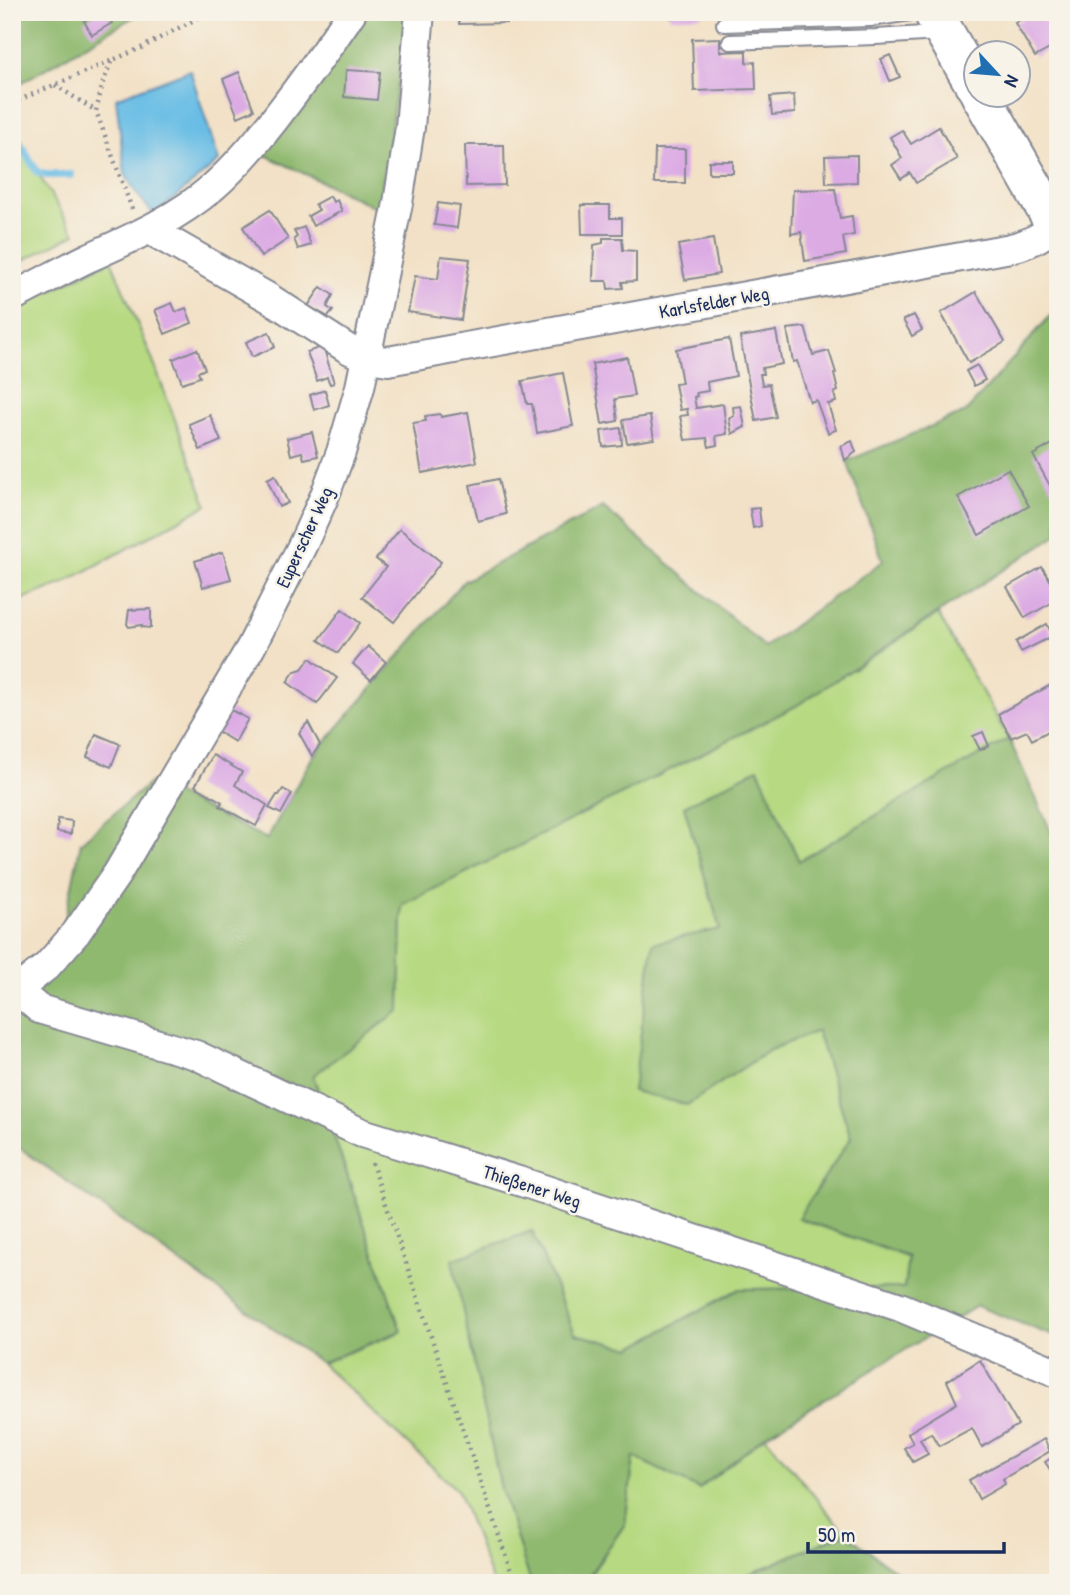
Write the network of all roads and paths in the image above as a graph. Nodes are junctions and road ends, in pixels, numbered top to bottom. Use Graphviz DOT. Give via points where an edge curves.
graph roads {
  1 [pos="209,12"];
  2 [pos="352,12"];
  3 [pos="420,12"];
  4 [pos="931,19"];
  5 [pos="724,24"];
  6 [pos="730,42"];
  7 [pos="111,61"];
  8 [pos="962,67"];
  9 [pos="54,85"];
  10 [pos="12,103"];
  11 [pos="988,108"];
  12 [pos="96,111"];
  13 [pos="123,186"];
  14 [pos="1057,226"];
  15 [pos="150,230"];
  16 [pos="12,297"];
  17 [pos="367,358"];
  18 [pos="15,991"];
  19 [pos="362,1133"];
  20 [pos="1058,1373"];
  21 [pos="515,1583"];
  1 -- 7 [label="path"];
  2 -- 15 [label="street" via="307,77 234,167 212,188"];
  3 -- 17 [label="street, Euperscher Weg" via="410,127"];
  4 -- 5 [label="lane"];
  4 -- 6 [label="lane" via="876,37"];
  4 -- 8 [label="main road"];
  7 -- 9 [label="path"];
  7 -- 12 [label="path"];
  9 -- 10 [label="path"];
  9 -- 12 [label="path"];
  11 -- 14 [label="main road"];
  12 -- 13 [label="path"];
  14 -- 17 [label="street, Karlsfelder Weg" via="1023,245 998,250 388,360"];
  15 -- 16 [label="street"];
  15 -- 17 [label="street"];
  17 -- 18 [label="street, Euperscher Weg" via="325,495 251,647 117,874 76,933"];
  18 -- 19 [label="street, Thießener Weg" via="39,1009 197,1055"];
  19 -- 20 [label="street, Thießener Weg" via="900,1307"];
  19 -- 21 [label="path"];
}
